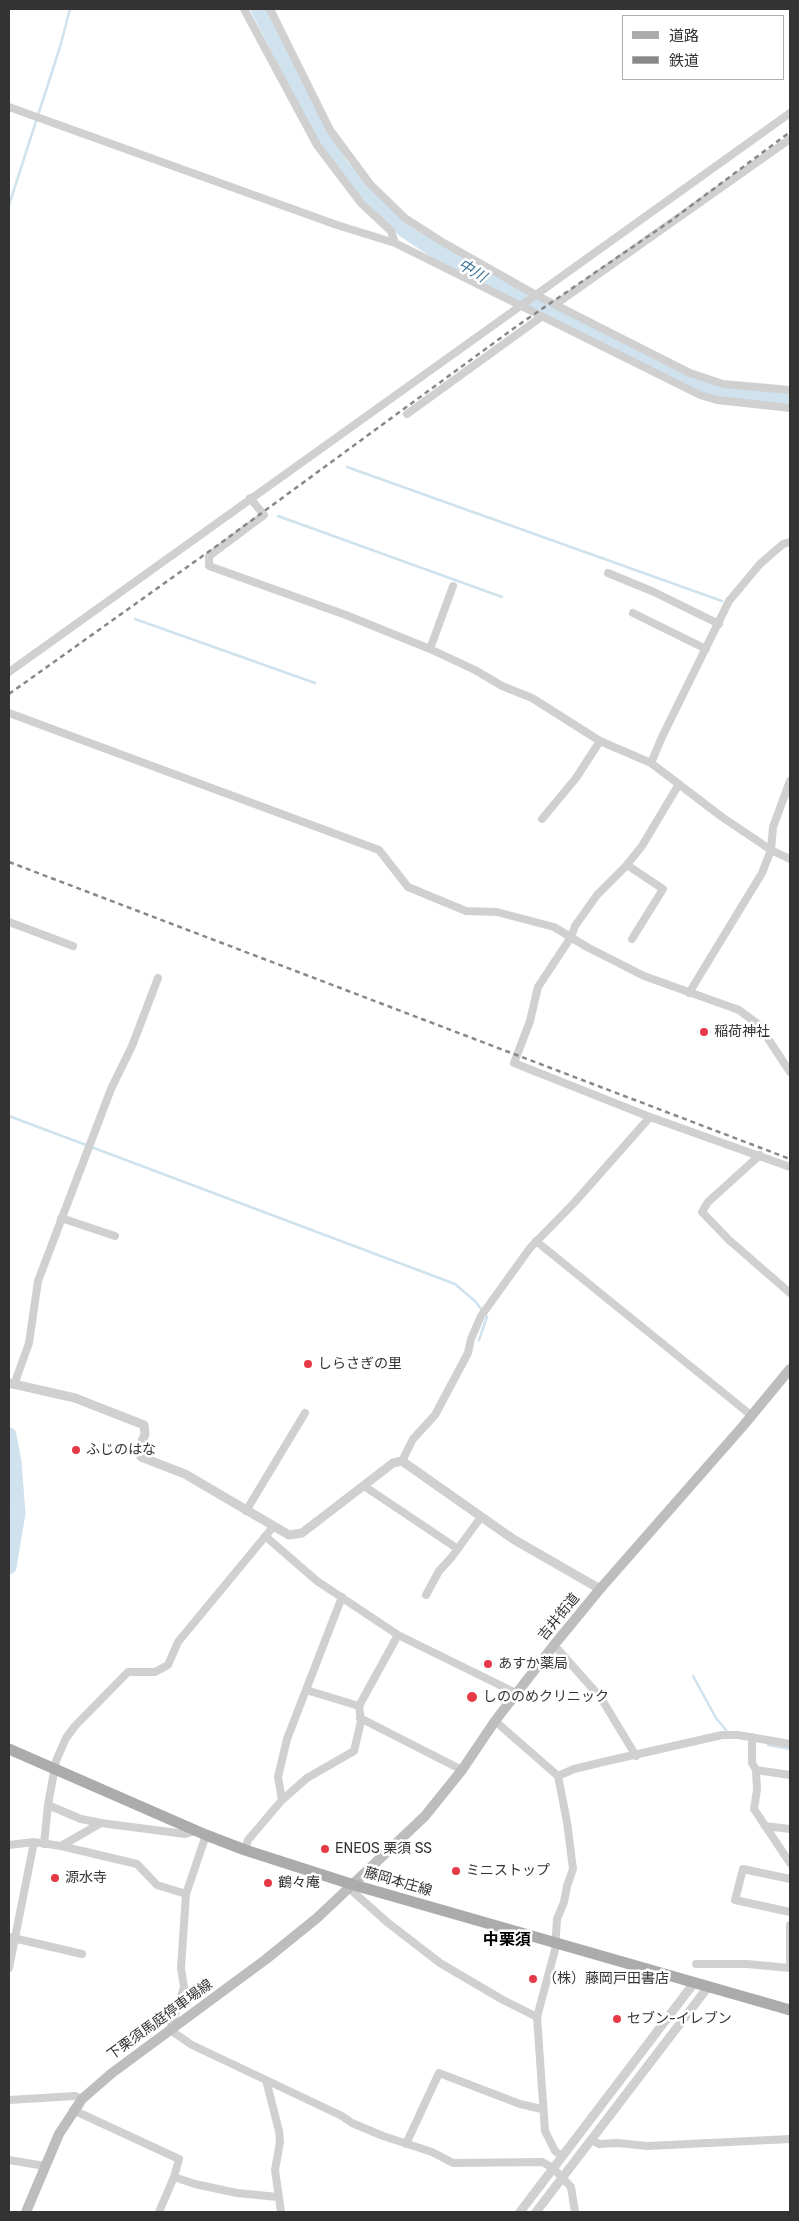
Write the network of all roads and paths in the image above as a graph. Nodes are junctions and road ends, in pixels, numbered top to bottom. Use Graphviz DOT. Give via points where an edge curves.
graph roads {
  1 [pos="244,9"];
  2 [pos="270,9"];
  3 [pos="9,107"];
  4 [pos="790,113"];
  5 [pos="790,139"];
  6 [pos="395,243"];
  7 [pos="536,295"];
  8 [pos="556,304"];
  9 [pos="522,306"];
  10 [pos="541,317"];
  11 [pos="790,390"];
  12 [pos="790,408"];
  13 [pos="407,414"];
  14 [pos="250,498"];
  15 [pos="790,542"];
  16 [pos="608,573"];
  17 [pos="454,586"];
  18 [pos="633,613"];
  19 [pos="719,624"];
  20 [pos="430,648"];
  21 [pos="706,649"];
  22 [pos="9,672"];
  23 [pos="9,713"];
  24 [pos="600,741"];
  25 [pos="651,763"];
  26 [pos="790,781"];
  27 [pos="679,784"];
  28 [pos="542,819"];
  29 [pos="771,850"];
  30 [pos="790,859"];
  31 [pos="627,865"];
  32 [pos="9,922"];
  33 [pos="571,936"];
  34 [pos="632,939"];
  35 [pos="73,946"];
  36 [pos="158,978"];
  37 [pos="689,993"];
  38 [pos="790,1072"];
  39 [pos="650,1117"];
  40 [pos="760,1155"];
  41 [pos="790,1167"];
  42 [pos="61,1218"];
  43 [pos="115,1236"];
  44 [pos="536,1240"];
  45 [pos="790,1293"];
  46 [pos="790,1369"];
  47 [pos="12,1384"];
  48 [pos="305,1413"];
  49 [pos="752,1416"];
  50 [pos="402,1461"];
  51 [pos="364,1486"];
  52 [pos="246,1510"];
  53 [pos="481,1517"];
  54 [pos="274,1527"];
  55 [pos="265,1536"];
  56 [pos="458,1549"];
  57 [pos="600,1589"];
  58 [pos="426,1595"];
  59 [pos="342,1597"];
  60 [pos="398,1635"];
  61 [pos="554,1645"];
  62 [pos="306,1690"];
  63 [pos="516,1693"];
  64 [pos="359,1706"];
  65 [pos="360,1718"];
  66 [pos="495,1720"];
  67 [pos="752,1737"];
  68 [pos="790,1744"];
  69 [pos="9,1749"];
  70 [pos="636,1756"];
  71 [pos="56,1770"];
  72 [pos="462,1770"];
  73 [pos="756,1770"];
  74 [pos="790,1775"];
  75 [pos="558,1776"];
  76 [pos="282,1800"];
  77 [pos="48,1806"];
  78 [pos="101,1824"];
  79 [pos="765,1826"];
  80 [pos="790,1829"];
  81 [pos="200,1833"];
  82 [pos="34,1842"];
  83 [pos="44,1844"];
  84 [pos="9,1845"];
  85 [pos="61,1846"];
  86 [pos="245,1850"];
  87 [pos="790,1863"];
  88 [pos="790,1879"];
  89 [pos="352,1887"];
  90 [pos="186,1894"];
  91 [pos="790,1912"];
  92 [pos="790,1925"];
  93 [pos="12,1937"];
  94 [pos="556,1944"];
  95 [pos="82,1954"];
  96 [pos="696,1964"];
  97 [pos="9,1968"];
  98 [pos="790,1968"];
  99 [pos="694,1983"];
  100 [pos="708,1987"];
  101 [pos="790,2010"];
  102 [pos="537,2017"];
  103 [pos="170,2030"];
  104 [pos="266,2080"];
  105 [pos="82,2099"];
  106 [pos="9,2100"];
  107 [pos="542,2109"];
  108 [pos="73,2110"];
  109 [pos="790,2139"];
  110 [pos="592,2140"];
  111 [pos="406,2144"];
  112 [pos="562,2156"];
  113 [pos="9,2160"];
  114 [pos="45,2166"];
  115 [pos="553,2168"];
  116 [pos="174,2177"];
  117 [pos="562,2179"];
  118 [pos="278,2197"];
  119 [pos="26,2212"];
  120 [pos="159,2212"];
  121 [pos="282,2212"];
  122 [pos="520,2212"];
  123 [pos="536,2212"];
  124 [pos="576,2212"];
  1 -- 6 [label="street" via="318,144 361,203 391,231"];
  2 -- 7 [label="street" via="330,130 370,184 405,218"];
  3 -- 6 [label="street"];
  4 -- 7 [label="street"];
  5 -- 8 [label="street"];
  6 -- 9 [label="street"];
  7 -- 8 [label="street"];
  7 -- 9 [label="street"];
  8 -- 11 [label="street" via="690,373 723,384"];
  9 -- 10 [label="street"];
  9 -- 14 [label="street"];
  10 -- 12 [label="street" via="700,395 716,400"];
  10 -- 13 [label="street"];
  14 -- 20 [label="street" via="264,515 209,556 209,566"];
  14 -- 22 [label="street"];
  15 -- 19 [label="street" via="770,554 744,581 729,601"];
  16 -- 19 [label="street"];
  17 -- 20 [label="street"];
  18 -- 21 [label="street"];
  19 -- 21 [label="street"];
  20 -- 24 [label="street" via="532,698"];
  21 -- 25 [label="street"];
  23 -- 33 [label="street" via="379,850 408,887 438,900 466,910 535,920"];
  24 -- 25 [label="street"];
  24 -- 28 [label="street" via="576,778"];
  25 -- 27 [label="street"];
  26 -- 29 [label="street" via="773,827"];
  27 -- 29 [label="street"];
  27 -- 31 [label="street"];
  29 -- 30 [label="street"];
  29 -- 37 [label="street" via="762,873"];
  31 -- 33 [label="street" via="597,895"];
  31 -- 34 [label="street" via="663,889"];
  32 -- 35 [label="street"];
  33 -- 37 [label="street" via="644,976"];
  33 -- 39 [label="street" via="538,987 530,1021 514,1063"];
  36 -- 42 [label="street"];
  37 -- 38 [label="street" via="740,1010 759,1024"];
  39 -- 40 [label="street"];
  39 -- 44 [label="street" via="574,1203"];
  40 -- 41 [label="street"];
  40 -- 45 [label="street" via="708,1202 702,1212"];
  42 -- 43 [label="street"];
  42 -- 47 [label="street" via="38,1281 29,1343"];
  44 -- 49 [label="street"];
  44 -- 50 [label="street" via="481,1316 464,1362 435,1415 413,1439"];
  46 -- 49 [label="main road, 吉井街道"];
  47 -- 52 [label="street" via="75,1398 144,1425 145,1434 138,1449 141,1457 185,1474"];
  48 -- 52 [label="street"];
  49 -- 57 [label="main road, 吉井街道"];
  50 -- 51 [label="street" via="393,1463"];
  50 -- 53 [label="street"];
  51 -- 54 [label="street" via="302,1533 289,1535"];
  51 -- 56 [label="street"];
  52 -- 54 [label="street"];
  53 -- 56 [label="street"];
  53 -- 57 [label="street"];
  54 -- 55 [label="street"];
  55 -- 59 [label="street"];
  55 -- 71 [label="street" via="178,1642 168,1665 155,1672 128,1672 75,1726 56,1761"];
  56 -- 58 [label="street" via="439,1571"];
  57 -- 61 [label="main road, 吉井街道"];
  59 -- 60 [label="street"];
  59 -- 62 [label="street"];
  60 -- 63 [label="street"];
  60 -- 64 [label="street"];
  61 -- 63 [label="main road, 吉井街道"];
  61 -- 70 [label="street" via="601,1698"];
  62 -- 64 [label="street"];
  62 -- 76 [label="street" via="286,1739 278,1777"];
  63 -- 66 [label="main road, 吉井街道"];
  64 -- 65 [label="street"];
  65 -- 72 [label="street"];
  65 -- 76 [label="street" via="354,1752 306,1778"];
  66 -- 72 [label="main road, 吉井街道"];
  66 -- 75 [label="street"];
  67 -- 68 [label="street"];
  67 -- 70 [label="street" via="722,1735"];
  67 -- 73 [label="street" via="752,1763"];
  69 -- 71 [label="main road, 藤岡本庄線"];
  70 -- 75 [label="street" via="581,1767"];
  71 -- 77 [label="street"];
  71 -- 81 [label="main road, 藤岡本庄線"];
  72 -- 89 [label="main road, 吉井街道" via="425,1816"];
  73 -- 74 [label="street"];
  73 -- 79 [label="street" via="754,1809"];
  75 -- 94 [label="street" via="573,1869 557,1919"];
  76 -- 86 [label="street" via="248,1840"];
  77 -- 78 [label="street" via="81,1820"];
  77 -- 83 [label="street"];
  78 -- 81 [label="street"];
  78 -- 85 [label="street"];
  79 -- 80 [label="street"];
  79 -- 87 [label="street"];
  81 -- 86 [label="main road, 藤岡本庄線"];
  81 -- 90 [label="street"];
  82 -- 83 [label="street"];
  82 -- 84 [label="street"];
  82 -- 93 [label="street"];
  83 -- 85 [label="street"];
  85 -- 90 [label="street" via="137,1864 157,1885"];
  86 -- 89 [label="main road, 藤岡本庄線"];
  88 -- 91 [label="street" via="742,1869 735,1900"];
  89 -- 94 [label="main road, 藤岡本庄線"];
  89 -- 102 [label="street" via="387,1922 440,1963"];
  89 -- 103 [label="main road, 下栗須馬庭停車場線" via="265,1960"];
  90 -- 103 [label="street" via="181,1968 184,1987"];
  92 -- 98 [label="street"];
  93 -- 95 [label="street"];
  93 -- 97 [label="street"];
  94 -- 99 [label="main road, 藤岡本庄線"];
  94 -- 102 [label="street"];
  96 -- 98 [label="street"];
  99 -- 100 [label="main road, 藤岡本庄線"];
  99 -- 112 [label="street"];
  100 -- 101 [label="main road, 藤岡本庄線"];
  100 -- 110 [label="street"];
  102 -- 107 [label="street"];
  103 -- 104 [label="street" via="192,2045"];
  103 -- 105 [label="main road, 下栗須馬庭停車場線"];
  104 -- 111 [label="street" via="352,2123"];
  104 -- 118 [label="street" via="279,2131 275,2170"];
  105 -- 106 [label="street" via="76,2096"];
  105 -- 108 [label="main road, 下栗須馬庭停車場線"];
  107 -- 111 [label="street" via="438,2073"];
  107 -- 112 [label="street" via="545,2131 555,2151"];
  108 -- 114 [label="main road, 下栗須馬庭停車場線"];
  108 -- 116 [label="street" via="179,2159"];
  109 -- 110 [label="street" via="648,2146 599,2144"];
  110 -- 117 [label="street"];
  111 -- 115 [label="street" via="453,2163 542,2162"];
  112 -- 115 [label="street"];
  113 -- 114 [label="street"];
  114 -- 119 [label="main road, 下栗須馬庭停車場線"];
  115 -- 117 [label="street"];
  115 -- 122 [label="street"];
  116 -- 118 [label="street" via="237,2193"];
  116 -- 120 [label="street"];
  117 -- 123 [label="street"];
  117 -- 124 [label="street" via="571,2187"];
  118 -- 121 [label="street"];
}
